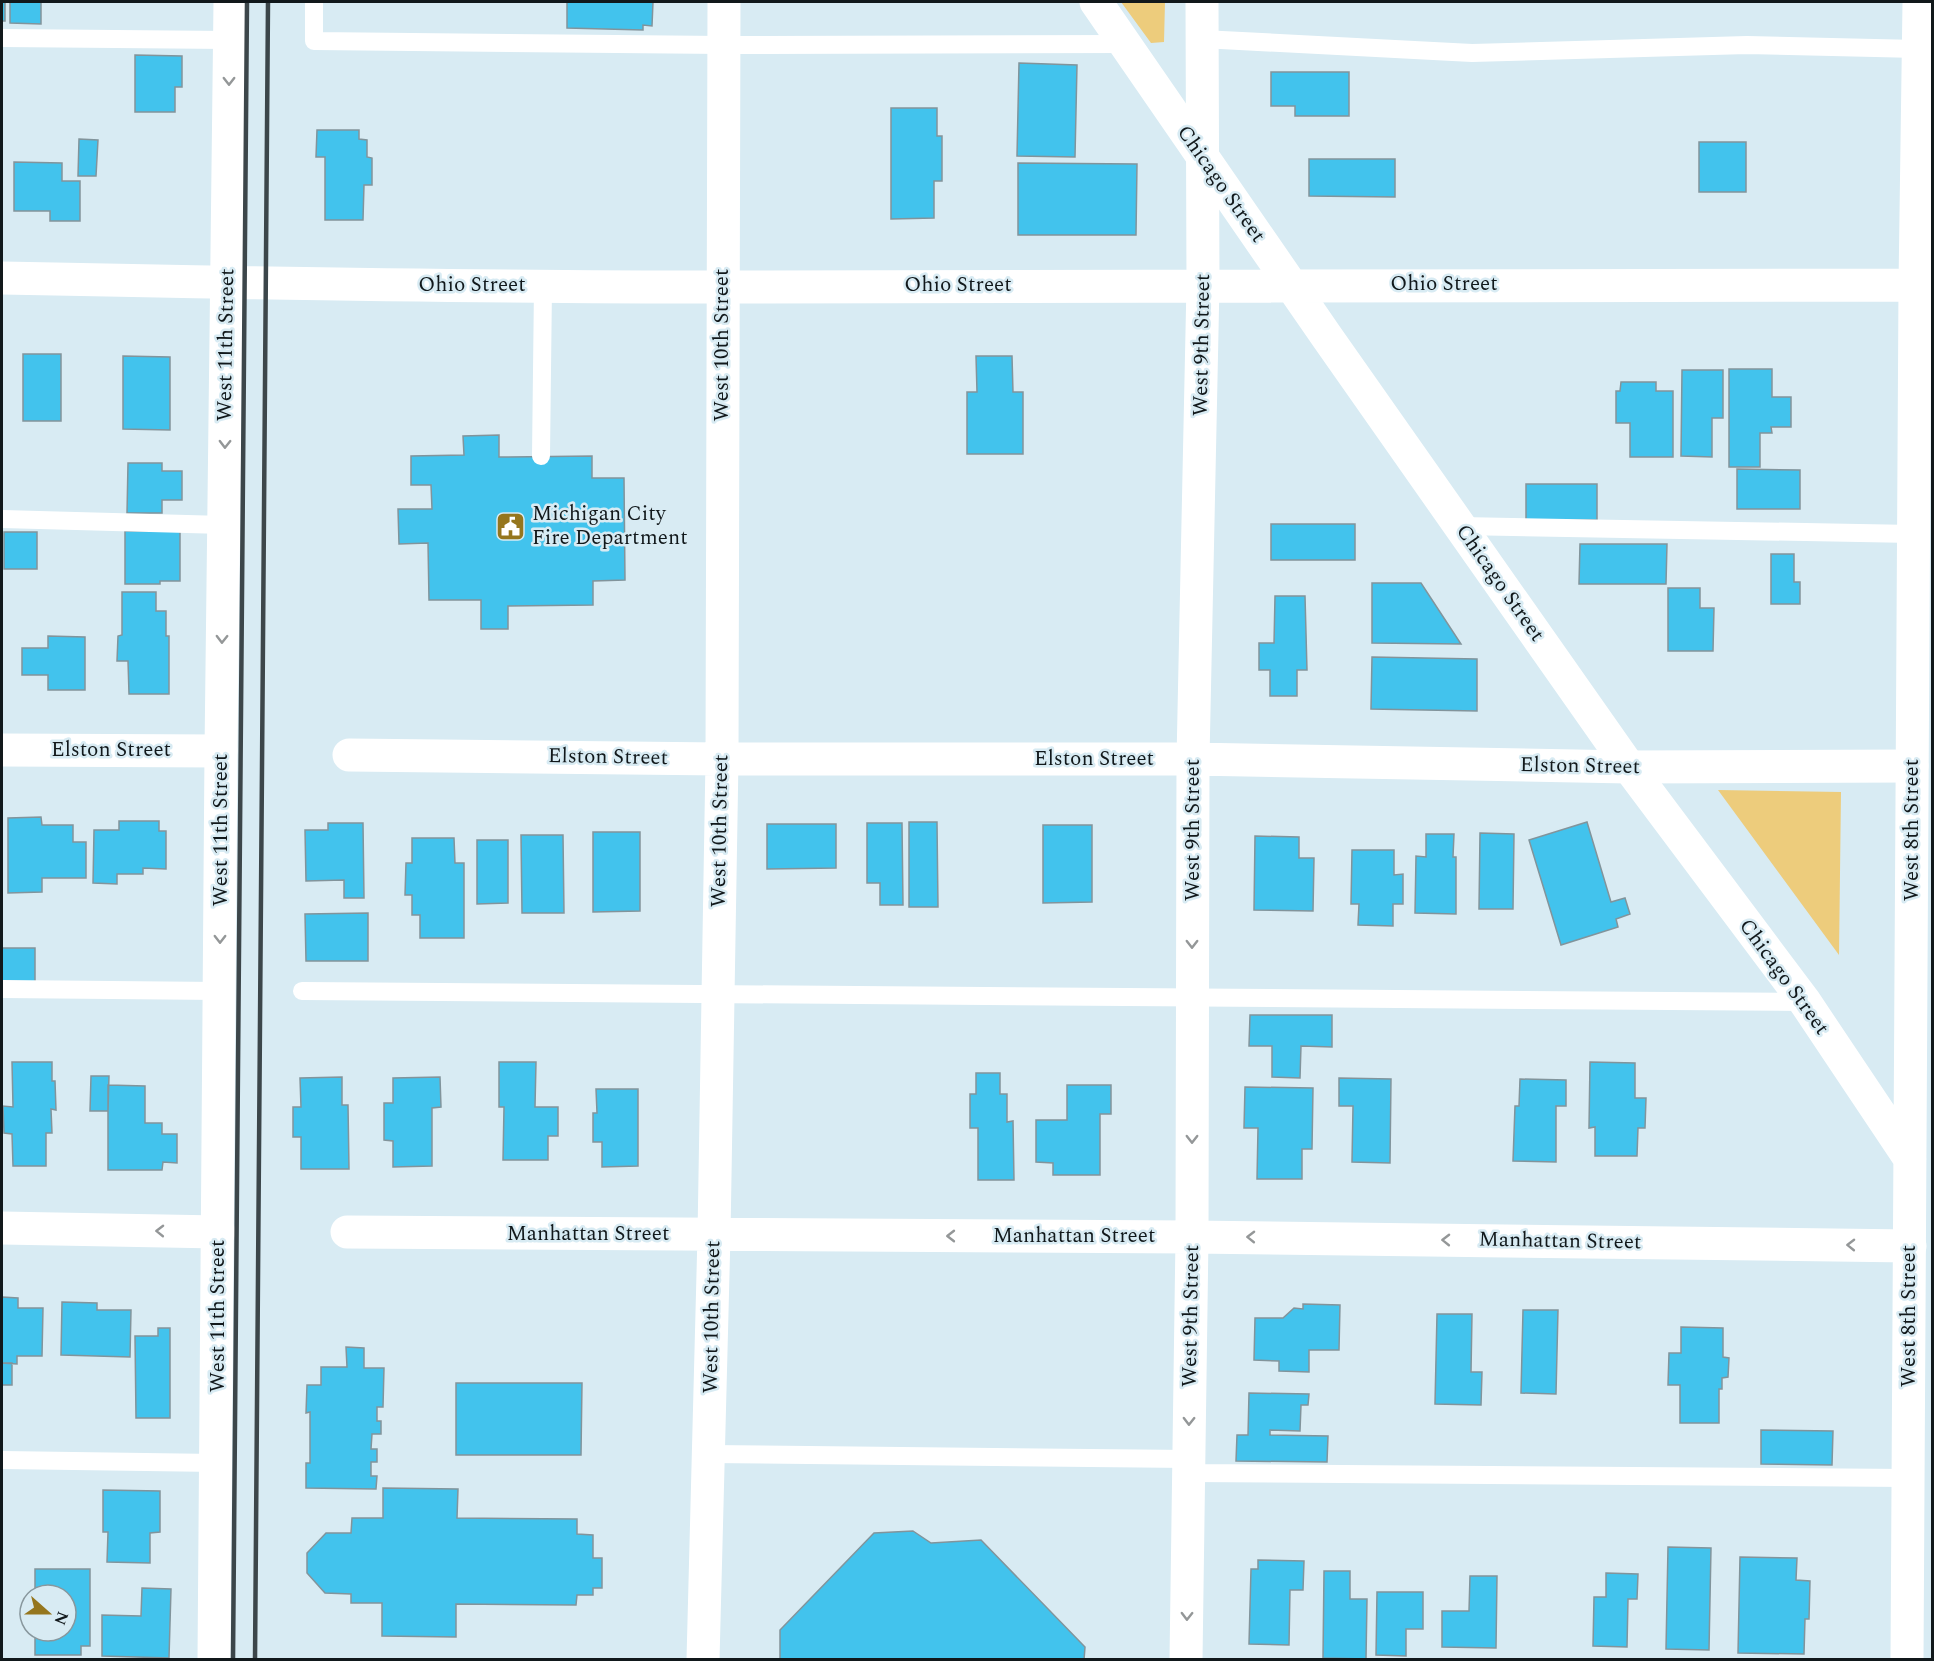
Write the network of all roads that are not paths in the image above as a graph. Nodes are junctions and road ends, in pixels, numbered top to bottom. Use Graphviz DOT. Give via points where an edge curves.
graph roads {
  1 [pos="230,2"];
  2 [pos="314,2"];
  3 [pos="724,2"];
  4 [pos="1095,2"];
  5 [pos="1202,2"];
  6 [pos="1919,2"];
  7 [pos="2,38"];
  8 [pos="1202,39"];
  9 [pos="229,40"];
  10 [pos="1125,44"];
  11 [pos="724,45"];
  12 [pos="1918,49"];
  13 [pos="1202,156"];
  14 [pos="2,278"];
  15 [pos="227,283"];
  16 [pos="1203,284"];
  17 [pos="1290,284"];
  18 [pos="1915,285"];
  19 [pos="543,286"];
  20 [pos="722,286"];
  21 [pos="541,456"];
  22 [pos="2,519"];
  23 [pos="224,525"];
  24 [pos="1460,526"];
  25 [pos="1914,534"];
  26 [pos="2,750"];
  27 [pos="221,751"];
  28 [pos="349,755"];
  29 [pos="722,759"];
  30 [pos="1193,759"];
  31 [pos="1912,766"];
  32 [pos="1629,767"];
  33 [pos="2,989"];
  34 [pos="220,991"];
  35 [pos="302,991"];
  36 [pos="718,994"];
  37 [pos="1192,998"];
  38 [pos="1805,1002"];
  39 [pos="1910,1160"];
  40 [pos="2,1228"];
  41 [pos="219,1232"];
  42 [pos="347,1232"];
  43 [pos="714,1235"];
  44 [pos="1192,1237"];
  45 [pos="1910,1246"];
  46 [pos="708,1454"];
  47 [pos="2,1460"];
  48 [pos="217,1463"];
  49 [pos="1189,1466"];
  50 [pos="1908,1478"];
  51 [pos="214,1659"];
  52 [pos="703,1659"];
  53 [pos="1186,1659"];
  54 [pos="1906,1659"];
  1 -- 9 [label="street, West 11th Street"];
  2 -- 11 [label="lane" via="314,41"];
  3 -- 11 [label="street, West 10th Street"];
  4 -- 10 [label="street, Chicago Street"];
  5 -- 8 [label="street, West 9th Street"];
  6 -- 12 [label="street, West 8th Street"];
  7 -- 9 [label="lane"];
  8 -- 12 [label="lane" via="1472,53 1747,45"];
  8 -- 13 [label="street, West 9th Street"];
  9 -- 15 [label="street, West 11th Street, one-way"];
  10 -- 11 [label="lane"];
  10 -- 13 [label="street, Chicago Street"];
  11 -- 20 [label="street, West 10th Street"];
  12 -- 18 [label="street, West 8th Street"];
  13 -- 16 [label="street, West 9th Street"];
  13 -- 17 [label="street, Chicago Street"];
  14 -- 15 [label="street, Ohio Street"];
  15 -- 19 [label="street, Ohio Street"];
  15 -- 23 [label="street, West 11th Street, one-way"];
  16 -- 17 [label="street, Ohio Street"];
  16 -- 20 [label="street, Ohio Street"];
  16 -- 30 [label="street, West 9th Street"];
  17 -- 18 [label="street, Ohio Street"];
  17 -- 24 [label="street, Chicago Street"];
  18 -- 25 [label="street, West 8th Street"];
  19 -- 20 [label="street, Ohio Street"];
  19 -- 21 [label="lane"];
  20 -- 29 [label="street, West 10th Street"];
  22 -- 23 [label="lane"];
  23 -- 27 [label="street, West 11th Street, one-way"];
  24 -- 25 [label="lane"];
  24 -- 32 [label="street, Chicago Street"];
  25 -- 31 [label="street, West 8th Street"];
  26 -- 27 [label="street, Elston Street"];
  27 -- 34 [label="street, West 11th Street, one-way"];
  28 -- 29 [label="street, Elston Street"];
  29 -- 30 [label="street, Elston Street"];
  29 -- 36 [label="street, West 10th Street"];
  30 -- 32 [label="street, Elston Street"];
  30 -- 37 [label="street, West 9th Street, one-way"];
  31 -- 32 [label="street, Elston Street"];
  31 -- 39 [label="street, West 8th Street"];
  32 -- 38 [label="street, Chicago Street"];
  33 -- 34 [label="lane"];
  34 -- 41 [label="street, West 11th Street"];
  35 -- 36 [label="lane"];
  36 -- 37 [label="lane"];
  36 -- 43 [label="street, West 10th Street"];
  37 -- 38 [label="lane"];
  37 -- 44 [label="street, West 9th Street, one-way"];
  38 -- 39 [label="street, Chicago Street"];
  39 -- 45 [label="street, West 8th Street"];
  41 -- 40 [label="street, one-way"];
  41 -- 48 [label="street, West 11th Street"];
  42 -- 43 [label="street, Manhattan Street"];
  44 -- 43 [label="street, Manhattan Street, one-way"];
  43 -- 46 [label="street, West 10th Street"];
  45 -- 44 [label="street, Manhattan Street, one-way"];
  44 -- 49 [label="street, West 9th Street, one-way"];
  45 -- 50 [label="street, West 8th Street"];
  46 -- 49 [label="lane"];
  46 -- 52 [label="street, West 10th Street"];
  47 -- 48 [label="lane"];
  48 -- 51 [label="street, West 11th Street"];
  49 -- 50 [label="lane"];
  49 -- 53 [label="street, West 9th Street, one-way"];
  50 -- 54 [label="street, West 8th Street"];
}
